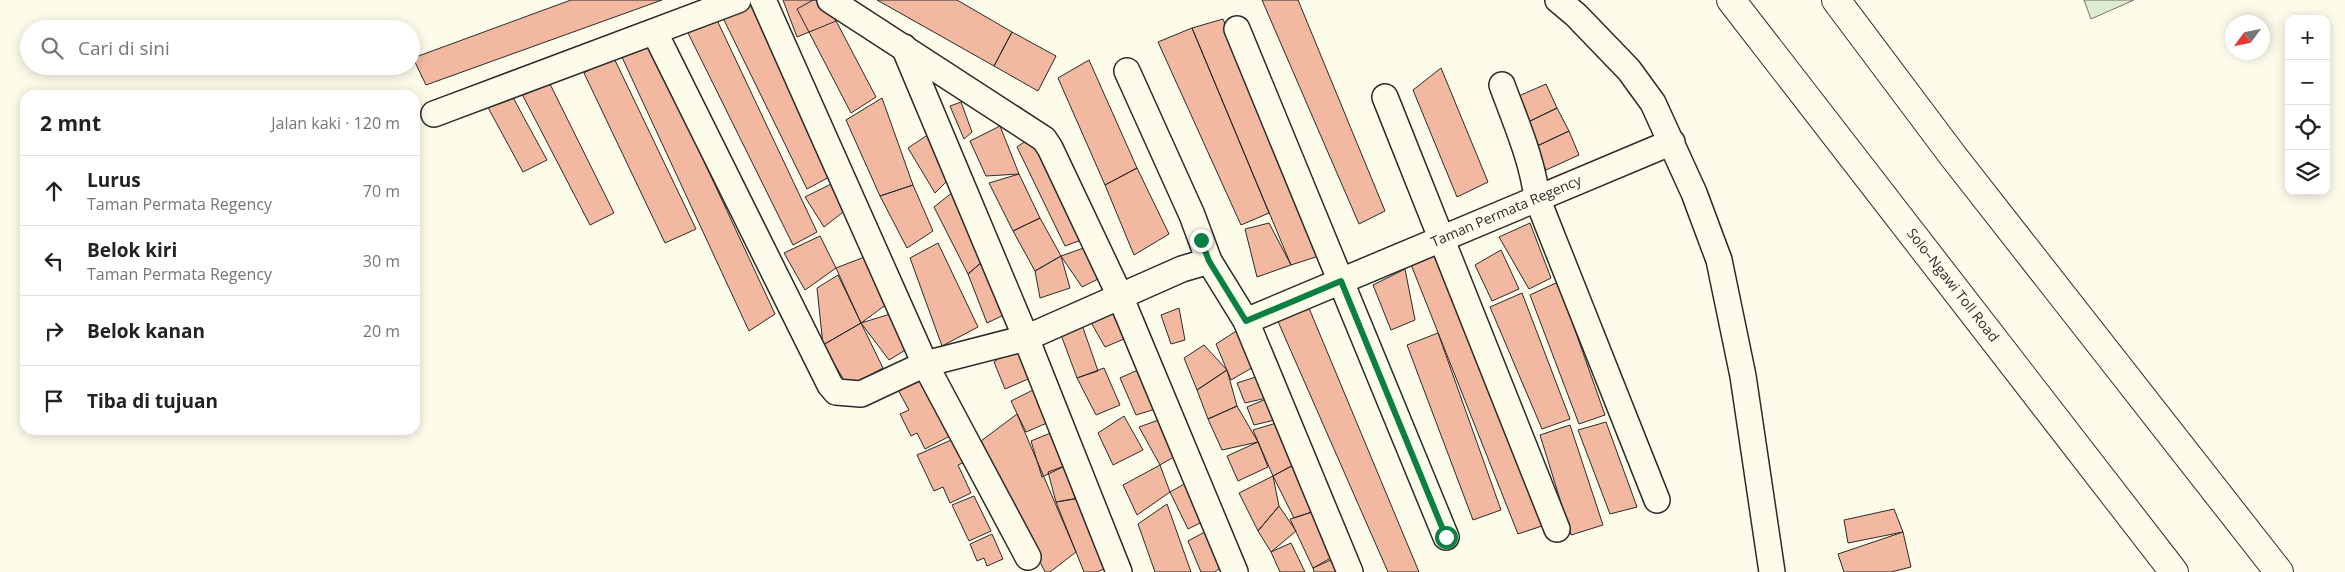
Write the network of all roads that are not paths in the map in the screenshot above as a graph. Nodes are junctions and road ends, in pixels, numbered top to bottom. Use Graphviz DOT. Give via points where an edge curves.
graph roads {
  1 [pos="738,0"];
  2 [pos="763,0"];
  3 [pos="830,0"];
  4 [pos="1558,0"];
  5 [pos="1731,0"];
  6 [pos="1836,0"];
  7 [pos="1237,29"];
  8 [pos="655,33"];
  9 [pos="904,46"];
  10 [pos="1127,71"];
  11 [pos="1502,86"];
  12 [pos="1385,97"];
  13 [pos="434,114"];
  14 [pos="1672,142"];
  15 [pos="1537,198"];
  16 [pos="1442,239"];
  17 [pos="1209,261"];
  18 [pos="1341,281"];
  19 [pos="1120,296"];
  20 [pos="1246,321"];
  21 [pos="1026,338"];
  22 [pos="925,364"];
  23 [pos="1657,500"];
  24 [pos="1557,530"];
  25 [pos="1446,537"];
  26 [pos="1028,557"];
  27 [pos="1119,572"];
  28 [pos="1235,572"];
  29 [pos="1350,572"];
  30 [pos="1772,572"];
  31 [pos="2174,572"];
  32 [pos="2279,572"];
  1 -- 8 [label="street"];
  2 -- 22 [label="street"];
  3 -- 9 [label="street"];
  4 -- 14 [label="street" via="1629,70 1653,103"];
  5 -- 31 [label="highway, Solo–Ngawi Toll Road"];
  6 -- 32 [label="highway" via="1953,156"];
  7 -- 18 [label="street"];
  8 -- 13 [label="street"];
  8 -- 22 [label="street" via="830,385 836,392 861,394"];
  9 -- 19 [label="street" via="1044,139"];
  9 -- 21 [label="street"];
  10 -- 17 [label="street" via="1192,215"];
  11 -- 15 [label="street" via="1530,162"];
  12 -- 16 [label="street"];
  14 -- 15 [label="street, Taman Permata Regency"];
  14 -- 30 [label="street" via="1719,260 1744,376"];
  15 -- 16 [label="street, Taman Permata Regency"];
  15 -- 23 [label="street"];
  16 -- 18 [label="street, Taman Permata Regency"];
  16 -- 24 [label="street"];
  17 -- 19 [label="street"];
  17 -- 20 [label="street"];
  18 -- 20 [label="street, Taman Permata Regency"];
  18 -- 25 [label="street"];
  19 -- 21 [label="street"];
  19 -- 28 [label="street"];
  20 -- 29 [label="street"];
  21 -- 22 [label="street"];
  21 -- 27 [label="street"];
  22 -- 26 [label="street"];
}
